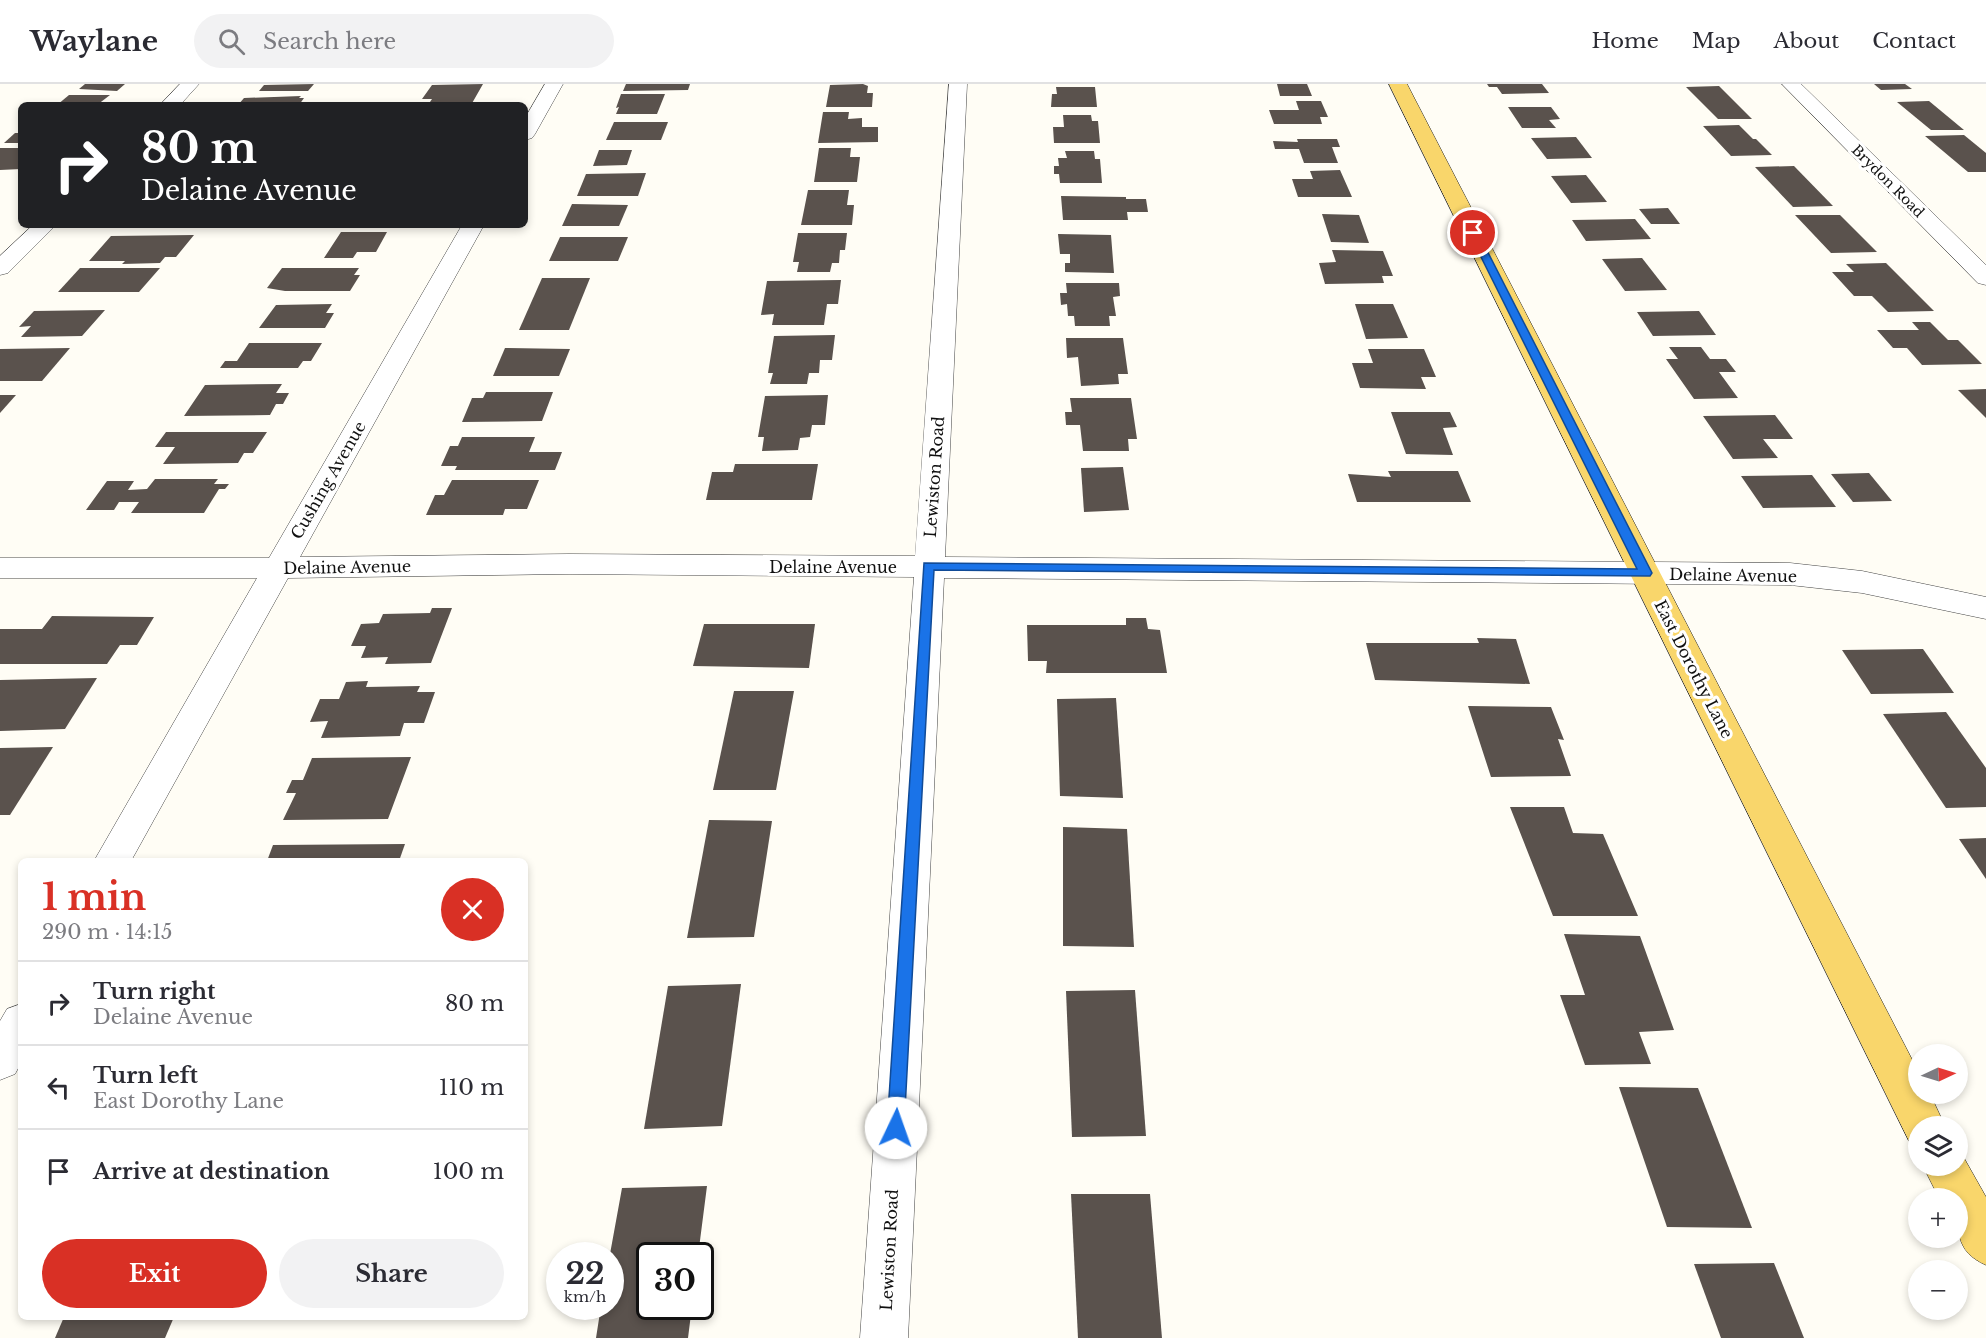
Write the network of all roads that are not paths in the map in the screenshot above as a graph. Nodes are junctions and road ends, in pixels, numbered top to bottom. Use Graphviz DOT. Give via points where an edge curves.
graph roads {
  1 [pos="190,84"];
  2 [pos="554,84"];
  3 [pos="958,84"];
  4 [pos="1398,84"];
  5 [pos="1791,84"];
  6 [pos="172,102"];
  7 [pos="528,129"];
  8 [pos="42,228"];
  9 [pos="471,228"];
  10 [pos="0,268"];
  11 [pos="1986,278"];
  12 [pos="928,566"];
  13 [pos="0,568"];
  14 [pos="277,568"];
  15 [pos="1645,573"];
  16 [pos="1986,608"];
  17 [pos="114,858"];
  18 [pos="18,1028"];
  19 [pos="0,1060"];
  20 [pos="1919,1116"];
  21 [pos="1950,1176"];
  22 [pos="1986,1242"];
  23 [pos="884,1338"];
  1 -- 6 [label="street"];
  2 -- 7 [label="street"];
  3 -- 12 [label="street, Lewiston Road"];
  4 -- 15 [label="main road, East Dorothy Lane"];
  5 -- 11 [label="street, Brydon Road"];
  8 -- 10 [label="street"];
  9 -- 14 [label="street, Cushing Avenue"];
  12 -- 14 [label="street, Delaine Avenue" via="569,564"];
  12 -- 15 [label="street, Delaine Avenue"];
  12 -- 23 [label="street, Lewiston Road"];
  13 -- 14 [label="street, Delaine Avenue"];
  14 -- 17 [label="street, Cushing Avenue"];
  15 -- 16 [label="street, Delaine Avenue" via="1790,574 1862,582"];
  15 -- 20 [label="main road, East Dorothy Lane"];
  18 -- 19 [label="street"];
  21 -- 22 [label="main road"];
}
